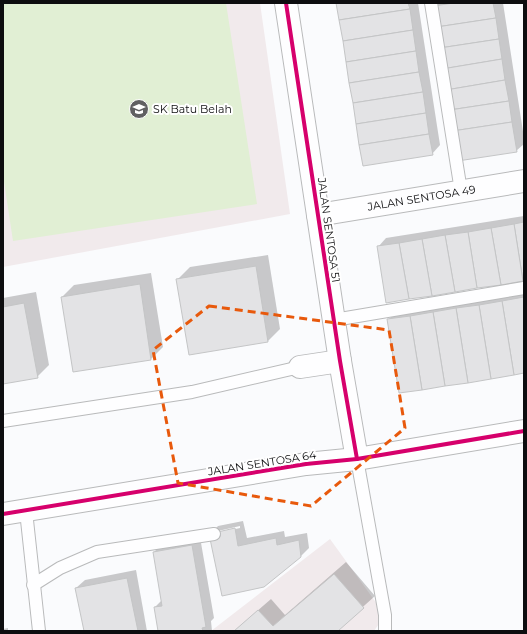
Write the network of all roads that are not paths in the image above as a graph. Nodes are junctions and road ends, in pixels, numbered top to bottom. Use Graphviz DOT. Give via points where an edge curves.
graph roads {
  1 [pos="286,3"];
  2 [pos="431,3"];
  3 [pos="524,181"];
  4 [pos="461,191"];
  5 [pos="318,215"];
  6 [pos="524,288"];
  7 [pos="334,320"];
  8 [pos="340,361"];
  9 [pos="300,367"];
  10 [pos="3,421"];
  11 [pos="524,431"];
  12 [pos="357,459"];
  13 [pos="26,511"];
  14 [pos="3,514"];
  15 [pos="214,534"];
  16 [pos="33,585"];
  17 [pos="39,631"];
  18 [pos="385,631"];
  1 -- 5 [label="street, JALAN SENTOSA 51"];
  2 -- 4 [label="lane"];
  3 -- 4 [label="street, JALAN SENTOSA 49"];
  4 -- 5 [label="street, JALAN SENTOSA 49"];
  5 -- 7 [label="street, JALAN SENTOSA 51"];
  6 -- 7 [label="lane"];
  7 -- 8 [label="street, JALAN SENTOSA 51"];
  8 -- 9 [label="street"];
  8 -- 12 [label="street, JALAN SENTOSA 51"];
  9 -- 10 [label="lane" via="192,392"];
  11 -- 12 [label="street, JALAN SENTOSA 64"];
  12 -- 13 [label="street, JALAN SENTOSA 64" via="306,464"];
  12 -- 18 [label="lane" via="385,615"];
  13 -- 14 [label="street, JALAN SENTOSA 64"];
  13 -- 16 [label="lane"];
  15 -- 16 [label="lane" via="97,552 60,568"];
  16 -- 17 [label="lane"];
}
